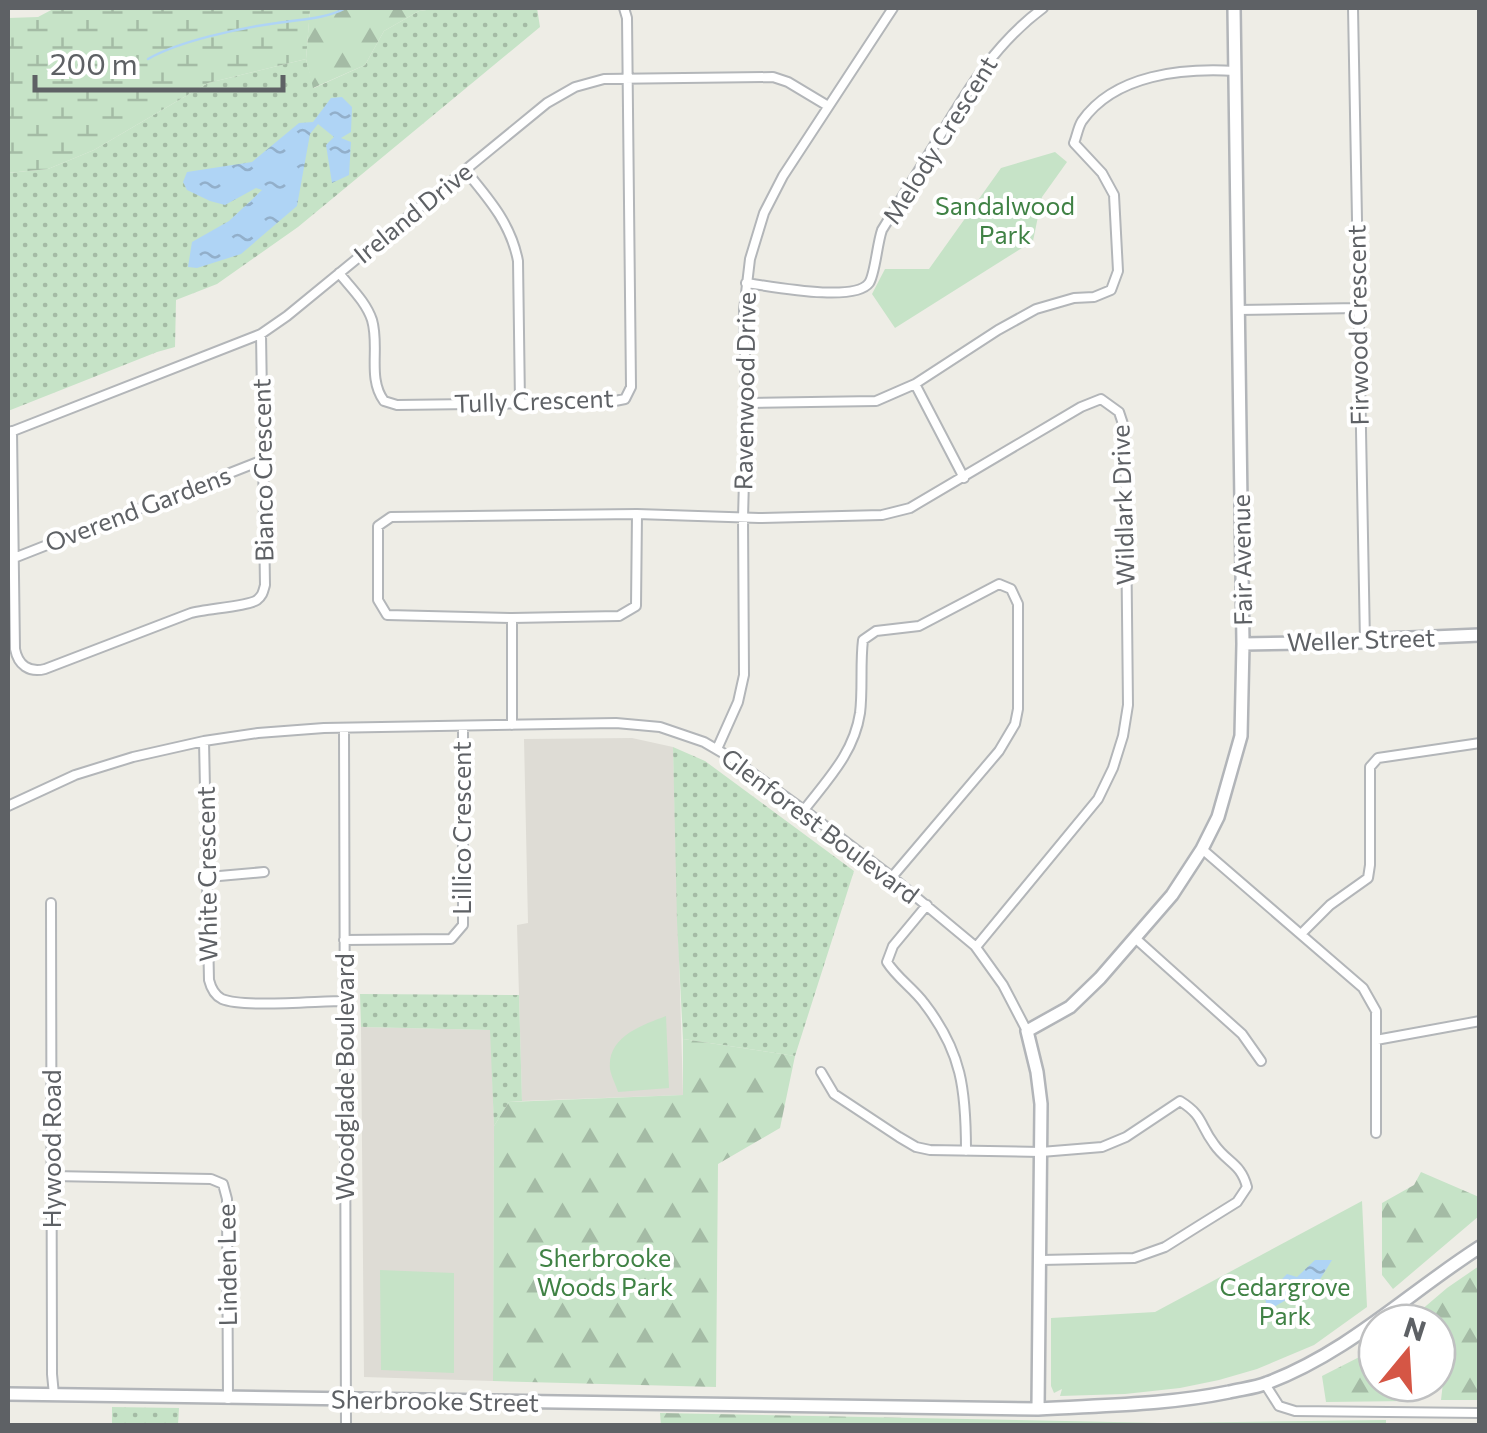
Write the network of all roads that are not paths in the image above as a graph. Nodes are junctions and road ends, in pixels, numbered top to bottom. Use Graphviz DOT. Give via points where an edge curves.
graph roads {
  1 [pos="624,8"];
  2 [pos="891,8"];
  3 [pos="1042,8"];
  4 [pos="1234,8"];
  5 [pos="1353,8"];
  6 [pos="1235,71"];
  7 [pos="628,78"];
  8 [pos="828,106"];
  9 [pos="465,170"];
  10 [pos="339,273"];
  11 [pos="746,284"];
  12 [pos="1358,308"];
  13 [pos="1238,310"];
  14 [pos="260,334"];
  15 [pos="915,384"];
  16 [pos="520,403"];
  17 [pos="746,403"];
  18 [pos="10,432"];
  19 [pos="263,460"];
  20 [pos="964,478"];
  21 [pos="636,514"];
  22 [pos="742,518"];
  23 [pos="14,558"];
  24 [pos="512,618"];
  25 [pos="1480,635"];
  26 [pos="1365,642"];
  27 [pos="1243,644"];
  28 [pos="463,726"];
  29 [pos="512,726"];
  30 [pos="344,728"];
  31 [pos="204,741"];
  32 [pos="1480,744"];
  33 [pos="718,749"];
  34 [pos="8,806"];
  35 [pos="804,810"];
  36 [pos="1202,849"];
  37 [pos="264,872"];
  38 [pos="208,876"];
  39 [pos="892,877"];
  40 [pos="51,904"];
  41 [pos="927,906"];
  42 [pos="1302,933"];
  43 [pos="1135,938"];
  44 [pos="344,940"];
  45 [pos="976,947"];
  46 [pos="344,1001"];
  47 [pos="1480,1021"];
  48 [pos="1027,1031"];
  49 [pos="1376,1040"];
  50 [pos="1261,1061"];
  51 [pos="821,1072"];
  52 [pos="1376,1133"];
  53 [pos="966,1151"];
  54 [pos="1042,1152"];
  55 [pos="52,1176"];
  56 [pos="1480,1246"];
  57 [pos="1041,1260"];
  58 [pos="1266,1384"];
  59 [pos="8,1394"];
  60 [pos="54,1395"];
  61 [pos="228,1399"];
  62 [pos="347,1401"];
  63 [pos="1038,1409"];
  64 [pos="1441,1411"];
  65 [pos="1480,1412"];
  66 [pos="346,1426"];
  67 [pos="1440,1426"];
  1 -- 7 [label="street"];
  2 -- 8 [label="street, Ravenwood Drive"];
  3 -- 11 [label="street, Melody Crescent" via="1012,33 972,84 882,230 864,288 831,293"];
  4 -- 6 [label="street, Fair Avenue"];
  5 -- 12 [label="street, Firwood Crescent"];
  6 -- 13 [label="street, Fair Avenue"];
  6 -- 15 [label="street" via="1166,73 1097,106 1080,123 1074,144 1114,195 1118,272 1111,290 1036,309"];
  7 -- 8 [label="street, Ireland Drive" via="772,77"];
  7 -- 9 [label="street, Ireland Drive" via="562,93"];
  7 -- 16 [label="street, Tully Crescent" via="630,393 610,402"];
  8 -- 11 [label="street, Ravenwood Drive" via="769,201"];
  9 -- 10 [label="street, Ireland Drive"];
  9 -- 16 [label="street" via="515,243"];
  10 -- 14 [label="street, Ireland Drive"];
  10 -- 16 [label="street, Tully Crescent" via="371,318 376,387 384,400"];
  11 -- 17 [label="street, Ravenwood Drive"];
  12 -- 13 [label="street"];
  12 -- 26 [label="street, Firwood Crescent"];
  13 -- 27 [label="street, Fair Avenue"];
  14 -- 18 [label="street, Ireland Drive"];
  14 -- 19 [label="street, Bianco Crescent"];
  15 -- 17 [label="street" via="876,401"];
  15 -- 20 [label="street"];
  17 -- 22 [label="street, Ravenwood Drive"];
  18 -- 23 [label="street, Bianco Crescent"];
  19 -- 23 [label="street, Overend Gardens"];
  19 -- 23 [label="street, Bianco Crescent" via="265,585 250,604 191,613 32,670 15,649"];
  20 -- 22 [label="street, Wildlark Drive" via="910,508 882,515"];
  20 -- 45 [label="street, Wildlark Drive" via="1101,399 1119,412 1126,430 1123,736 1098,799"];
  21 -- 22 [label="street, Wildlark Drive"];
  21 -- 24 [label="street, Wildlark Drive" via="636,606 619,616"];
  21 -- 24 [label="street, Wildlark Drive" via="406,516 378,526 378,600 387,615"];
  22 -- 33 [label="street, Ravenwood Drive" via="744,675"];
  24 -- 29 [label="street"];
  25 -- 26 [label="street, Weller Street"];
  26 -- 27 [label="street, Weller Street"];
  27 -- 36 [label="street, Fair Avenue" via="1241,736"];
  28 -- 29 [label="street, Glenforest Boulevard"];
  28 -- 30 [label="street, Glenforest Boulevard"];
  28 -- 44 [label="street, Lillico Crescent" via="463,925 451,939"];
  29 -- 33 [label="street, Glenforest Boulevard" via="637,724"];
  30 -- 31 [label="street, Glenforest Boulevard"];
  30 -- 44 [label="street, Woodglade Boulevard"];
  31 -- 34 [label="street, Glenforest Boulevard" via="75,776"];
  31 -- 38 [label="street, White Crescent"];
  32 -- 42 [label="street" via="1378,758 1370,767 1368,878"];
  33 -- 35 [label="street, Glenforest Boulevard"];
  35 -- 39 [label="street, Glenforest Boulevard"];
  35 -- 39 [label="street" via="855,736 863,640 876,630 919,626 999,584 1011,589 1018,604 1015,724 999,752"];
  36 -- 42 [label="street"];
  36 -- 43 [label="street, Fair Avenue"];
  37 -- 38 [label="street"];
  38 -- 46 [label="street, White Crescent" via="209,980 219,998"];
  39 -- 41 [label="street, Glenforest Boulevard"];
  40 -- 55 [label="street, Hywood Road"];
  41 -- 45 [label="street, Glenforest Boulevard"];
  41 -- 53 [label="street" via="886,962 921,998 954,1051 966,1104"];
  42 -- 49 [label="street" via="1363,988 1376,1011"];
  43 -- 48 [label="street, Fair Avenue" via="1070,1008"];
  43 -- 50 [label="street" via="1242,1034"];
  44 -- 46 [label="street, Woodglade Boulevard"];
  45 -- 48 [label="street, Glenforest Boulevard"];
  46 -- 62 [label="street, Woodglade Boulevard"];
  47 -- 49 [label="street"];
  48 -- 54 [label="street, Glenforest Boulevard"];
  49 -- 52 [label="street"];
  51 -- 53 [label="street" via="834,1094 916,1147"];
  53 -- 54 [label="street"];
  54 -- 57 [label="street, Glenforest Boulevard"];
  54 -- 57 [label="street" via="1102,1147 1180,1101 1195,1110 1214,1146 1244,1173 1248,1188 1200,1225 1134,1258"];
  55 -- 60 [label="street, Hywood Road"];
  55 -- 61 [label="street, Linden Lee" via="223,1184"];
  56 -- 58 [label="street, Sherbrooke Street" via="1369,1328"];
  57 -- 63 [label="street, Glenforest Boulevard"];
  58 -- 63 [label="street, Sherbrooke Street" via="1157,1404"];
  58 -- 64 [label="street" via="1279,1406 1294,1410"];
  59 -- 60 [label="street, Sherbrooke Street"];
  60 -- 61 [label="street, Sherbrooke Street"];
  61 -- 62 [label="street, Sherbrooke Street"];
  62 -- 63 [label="street, Sherbrooke Street"];
  62 -- 66 [label="street, Woodglade Boulevard"];
  64 -- 65 [label="street"];
  64 -- 67 [label="street"];
}
